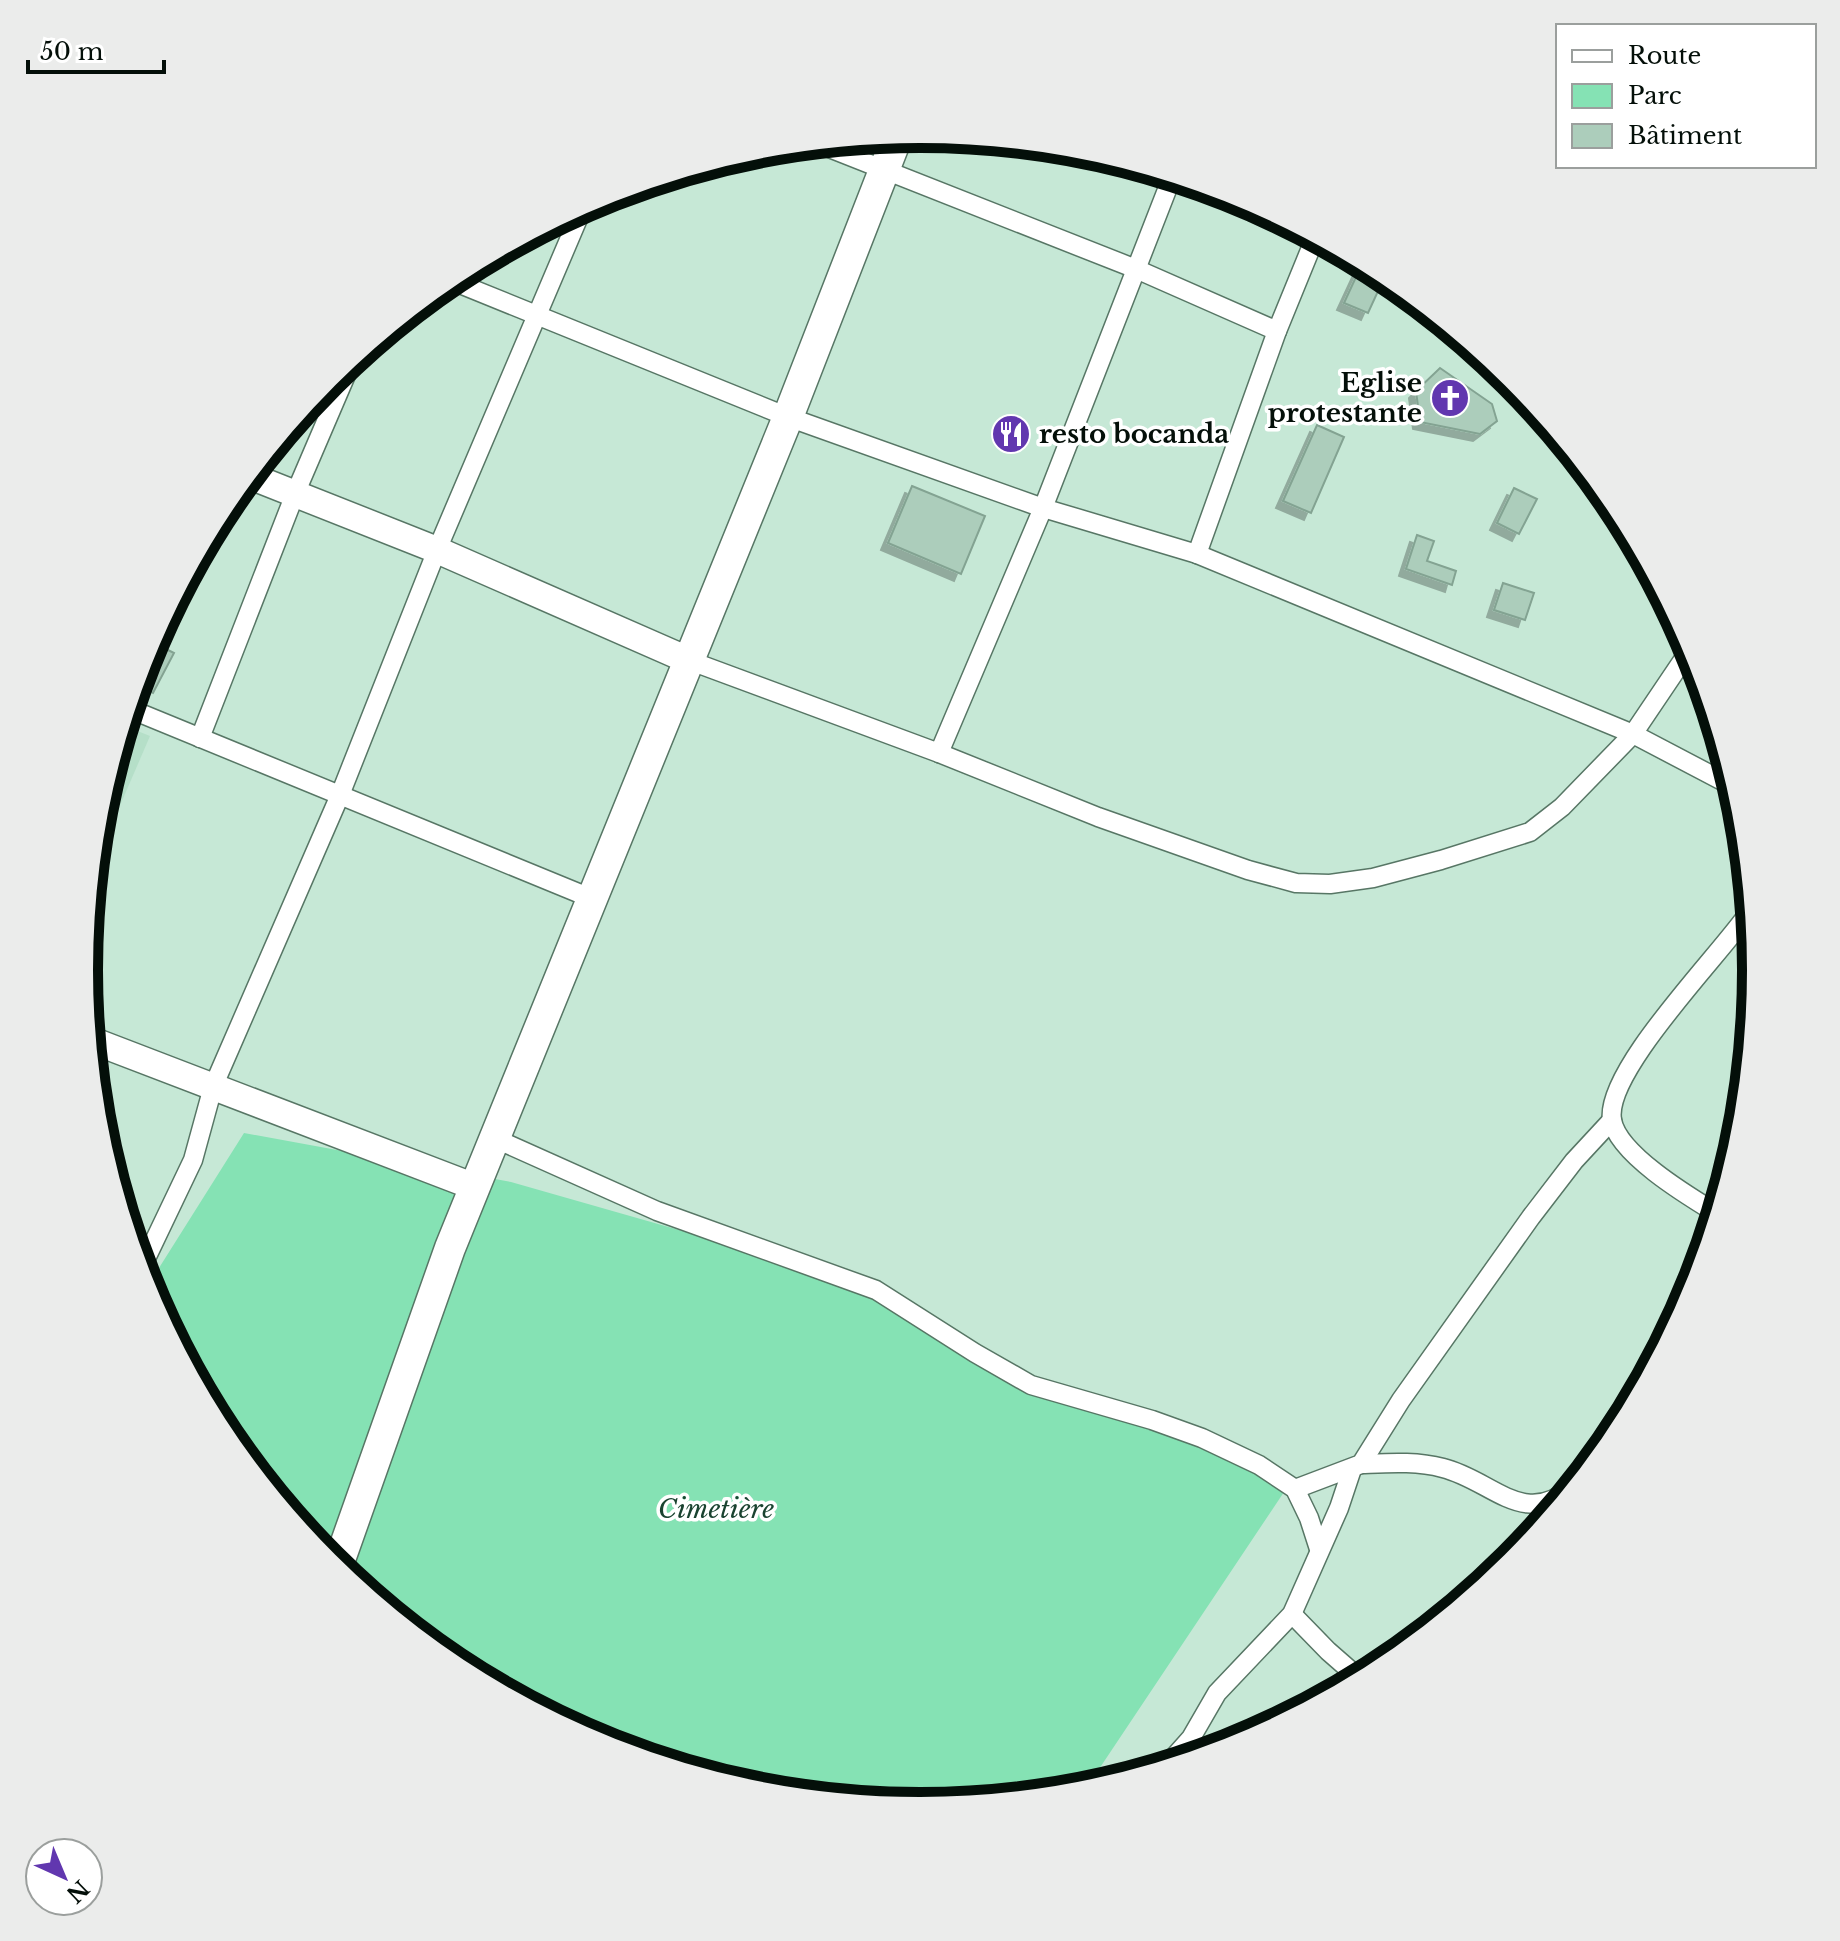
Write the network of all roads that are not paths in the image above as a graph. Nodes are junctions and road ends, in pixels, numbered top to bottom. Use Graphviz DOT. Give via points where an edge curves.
graph roads {
  1 [pos="892,149"];
  2 [pos="841,153"];
  3 [pos="884,170"];
  4 [pos="1168,187"];
  5 [pos="576,224"];
  6 [pos="1311,248"];
  7 [pos="1136,269"];
  8 [pos="465,286"];
  9 [pos="538,314"];
  10 [pos="1277,331"];
  11 [pos="341,387"];
  12 [pos="788,417"];
  13 [pos="261,480"];
  14 [pos="295,494"];
  15 [pos="1043,508"];
  16 [pos="437,550"];
  17 [pos="1197,554"];
  18 [pos="688,660"];
  19 [pos="1681,662"];
  20 [pos="140,713"];
  21 [pos="1633,734"];
  22 [pos="200,738"];
  23 [pos="939,753"];
  24 [pos="1719,779"];
  25 [pos="340,795"];
  26 [pos="593,899"];
  27 [pos="1740,925"];
  28 [pos="102,1044"];
  29 [pos="213,1087"];
  30 [pos="1612,1120"];
  31 [pos="494,1138"];
  32 [pos="475,1187"];
  33 [pos="1706,1209"];
  34 [pos="149,1253"];
  35 [pos="1356,1467"];
  36 [pos="1295,1489"];
  37 [pos="1546,1503"];
  38 [pos="1319,1549"];
  39 [pos="342,1555"];
  40 [pos="1292,1614"];
  41 [pos="1350,1670"];
  42 [pos="1180,1750"];
  1 -- 3 [label="main road"];
  2 -- 3 [label="street"];
  3 -- 7 [label="street"];
  3 -- 12 [label="main road"];
  4 -- 7 [label="street"];
  5 -- 9 [label="street"];
  6 -- 10 [label="street"];
  7 -- 10 [label="street"];
  7 -- 15 [label="street"];
  8 -- 9 [label="street"];
  9 -- 12 [label="street"];
  9 -- 16 [label="street"];
  10 -- 17 [label="street"];
  11 -- 14 [label="street"];
  12 -- 15 [label="street"];
  12 -- 18 [label="main road"];
  13 -- 14 [label="street"];
  14 -- 16 [label="street"];
  14 -- 22 [label="street"];
  15 -- 17 [label="street"];
  15 -- 23 [label="street"];
  16 -- 18 [label="street"];
  16 -- 25 [label="street"];
  17 -- 21 [label="street"];
  18 -- 23 [label="street"];
  18 -- 26 [label="main road"];
  19 -- 21 [label="street"];
  20 -- 22 [label="street"];
  21 -- 23 [label="street" via="1530,832 1401,871 1330,884 1296,883 1248,870"];
  21 -- 24 [label="street"];
  22 -- 25 [label="street"];
  25 -- 26 [label="street"];
  25 -- 29 [label="street"];
  26 -- 31 [label="main road"];
  27 -- 30 [label="street" via="1640,1050 1617,1096"];
  28 -- 29 [label="street"];
  29 -- 32 [label="street"];
  29 -- 34 [label="street" via="193,1160"];
  30 -- 33 [label="street" via="1642,1161"];
  30 -- 35 [label="street" via="1531,1217"];
  31 -- 32 [label="main road"];
  31 -- 36 [label="street" via="657,1211 868,1287 1023,1382 1202,1438"];
  32 -- 39 [label="main road"];
  35 -- 36 [label="street"];
  35 -- 37 [label="street" via="1422,1463 1468,1477 1512,1500"];
  35 -- 38 [label="street"];
  36 -- 38 [label="street"];
  38 -- 40 [label="street"];
  40 -- 41 [label="street"];
  40 -- 42 [label="street" via="1217,1693"];
}
